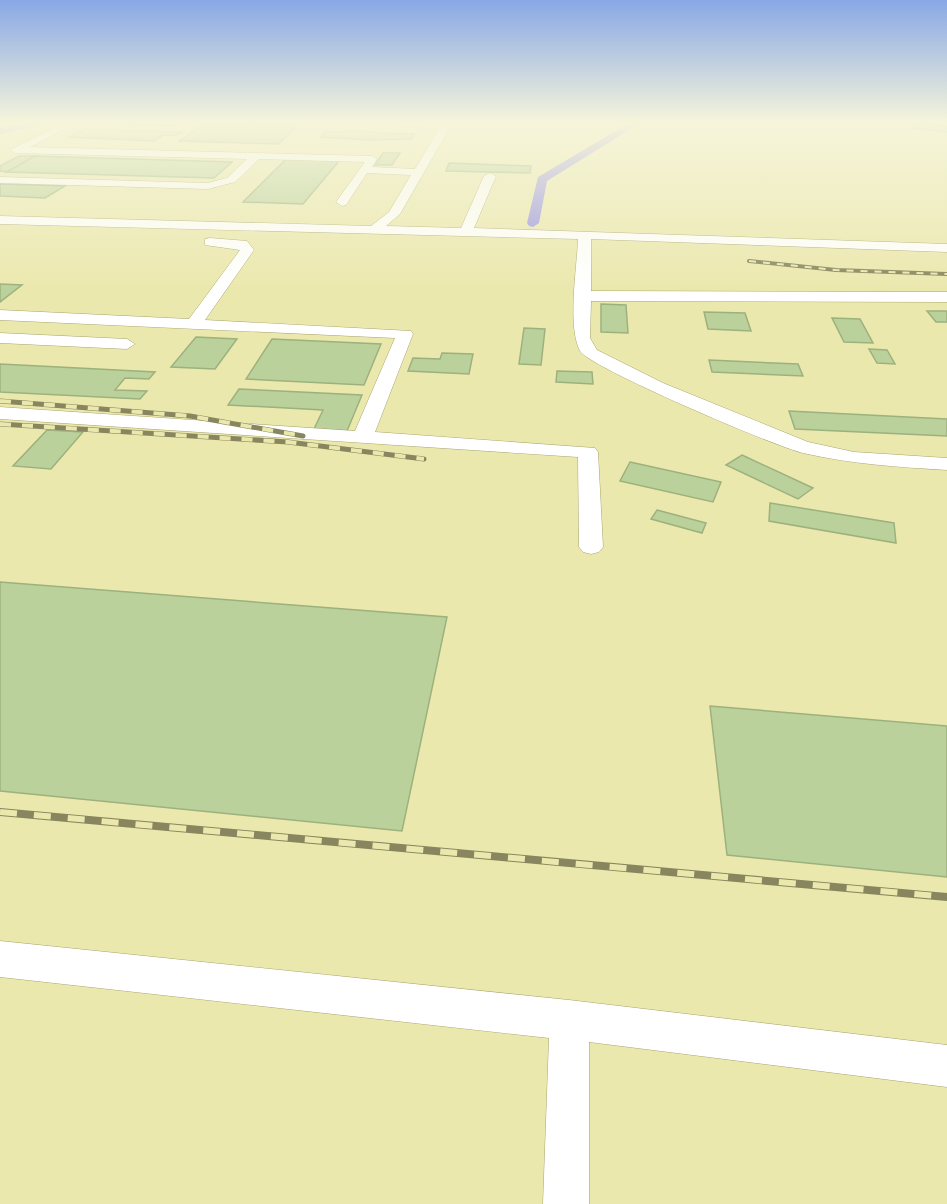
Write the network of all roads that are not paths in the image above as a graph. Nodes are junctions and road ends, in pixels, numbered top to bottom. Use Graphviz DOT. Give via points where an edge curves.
graph roads {
  1 [pos="233,178"];
  2 [pos="358,178"];
  3 [pos="415,178"];
  4 [pos="489,178"];
  5 [pos="0,180"];
  6 [pos="342,202"];
  7 [pos="0,220"];
  8 [pos="372,231"];
  9 [pos="465,233"];
  10 [pos="0,234"];
  11 [pos="23,235"];
  12 [pos="585,235"];
  13 [pos="195,241"];
  14 [pos="947,248"];
  15 [pos="583,296"];
  16 [pos="947,297"];
  17 [pos="0,315"];
  18 [pos="194,324"];
  19 [pos="0,338"];
  20 [pos="127,344"];
  21 [pos="0,413"];
  22 [pos="363,436"];
  23 [pos="947,464"];
  24 [pos="591,547"];
  25 [pos="0,959"];
  26 [pos="569,1020"];
  27 [pos="947,1066"];
  28 [pos="566,1204"];
  1 -- 5 [label="lane" via="208,186"];
  2 -- 6 [label="lane"];
  3 -- 8 [label="lane" via="394,214"];
  4 -- 9 [label="lane"];
  7 -- 8 [label="lane"];
  8 -- 9 [label="lane"];
  9 -- 12 [label="lane"];
  10 -- 11 [label="lane"];
  12 -- 14 [label="lane"];
  12 -- 15 [label="lane"];
  13 -- 18 [label="lane" via="242,244 247,250"];
  15 -- 16 [label="lane"];
  15 -- 23 [label="lane" via="582,338 590,353 657,387 802,447 854,458"];
  17 -- 18 [label="lane"];
  18 -- 22 [label="lane" via="405,334"];
  19 -- 20 [label="lane"];
  21 -- 22 [label="lane"];
  22 -- 24 [label="lane" via="588,452"];
  25 -- 26 [label="lane"];
  26 -- 27 [label="lane"];
  26 -- 28 [label="lane"];
}
